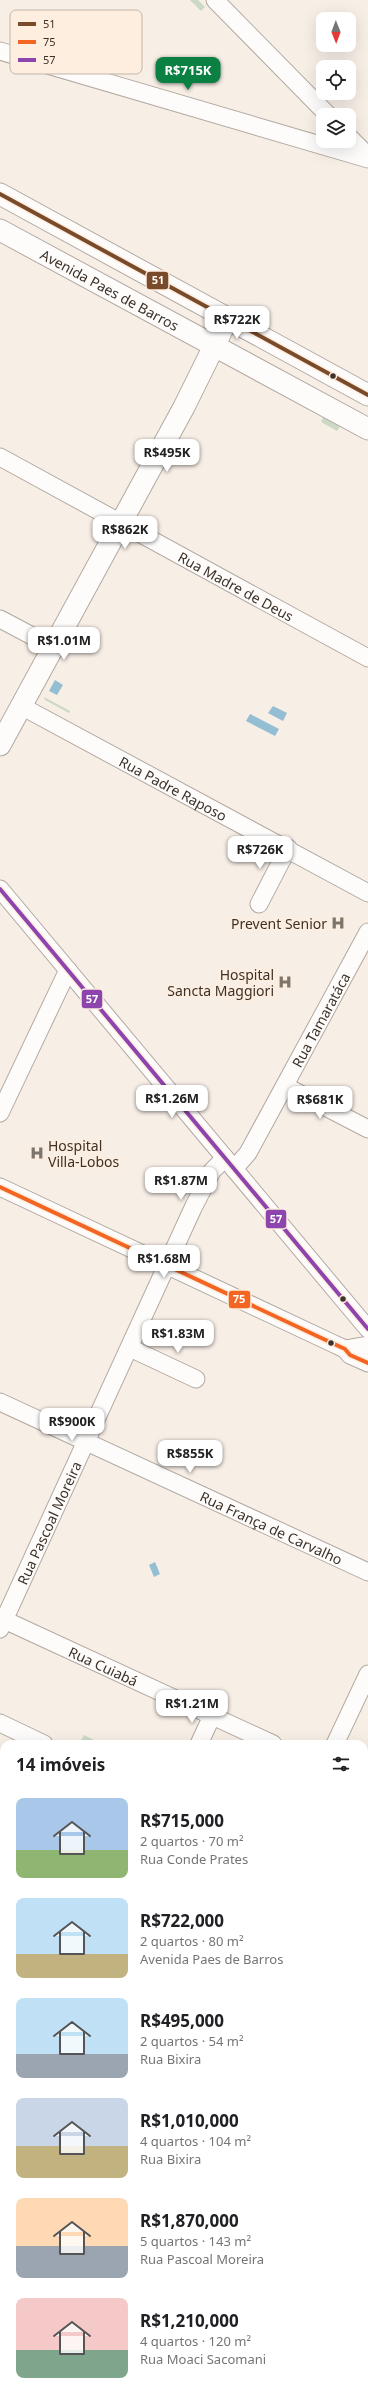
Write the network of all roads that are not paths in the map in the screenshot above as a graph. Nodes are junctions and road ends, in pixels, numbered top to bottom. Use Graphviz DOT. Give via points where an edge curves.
graph roads {
  1 [pos="215,0"];
  2 [pos="0,51"];
  3 [pos="10,54"];
  4 [pos="80,74"];
  5 [pos="321,108"];
  6 [pos="356,144"];
  7 [pos="368,157"];
  8 [pos="0,194"];
  9 [pos="0,230"];
  10 [pos="228,318"];
  11 [pos="215,348"];
  12 [pos="368,395"];
  13 [pos="368,429"];
  14 [pos="0,457"];
  15 [pos="122,522"];
  16 [pos="0,619"];
  17 [pos="53,647"];
  18 [pos="368,658"];
  19 [pos="21,706"];
  20 [pos="0,745"];
  21 [pos="288,848"];
  22 [pos="0,889"];
  23 [pos="368,893"];
  24 [pos="259,904"];
  25 [pos="368,932"];
  26 [pos="68,970"];
  27 [pos="285,1086"];
  28 [pos="0,1113"];
  29 [pos="368,1129"];
  30 [pos="230,1163"];
  31 [pos="0,1187"];
  32 [pos="168,1265"];
  33 [pos="368,1329"];
  34 [pos="368,1344"];
  35 [pos="130,1348"];
  36 [pos="345,1349"];
  37 [pos="366,1361"];
  38 [pos="196,1379"];
  39 [pos="0,1402"];
  40 [pos="87,1443"];
  41 [pos="368,1572"];
  42 [pos="2,1623"];
  43 [pos="368,1674"];
  44 [pos="212,1716"];
  45 [pos="0,1723"];
  46 [pos="36,1740"];
  47 [pos="201,1740"];
  48 [pos="264,1740"];
  49 [pos="337,1740"];
  1 -- 5 [label="street"];
  2 -- 3 [label="street"];
  4 -- 7 [label="street"];
  6 -- 7 [label="street"];
  8 -- 10 [label="main road"];
  9 -- 11 [label="main road, Avenida Paes de Barros"];
  10 -- 11 [label="main road"];
  10 -- 12 [label="main road"];
  11 -- 13 [label="main road, Avenida Paes de Barros"];
  11 -- 15 [label="main road"];
  14 -- 15 [label="street, Rua Madre de Deus"];
  15 -- 17 [label="main road"];
  15 -- 18 [label="street, Rua Madre de Deus"];
  16 -- 17 [label="street"];
  17 -- 19 [label="main road"];
  19 -- 20 [label="main road"];
  19 -- 21 [label="street, Rua Padre Raposo"];
  21 -- 23 [label="street, Rua Padre Raposo"];
  21 -- 24 [label="street"];
  22 -- 26 [label="street"];
  25 -- 27 [label="street, Rua Tamaratáca"];
  26 -- 28 [label="street"];
  26 -- 30 [label="street"];
  27 -- 29 [label="street"];
  27 -- 30 [label="street, Rua Tamaratáca" via="248,1153"];
  30 -- 32 [label="street, Rua Pascoal Moreira" via="212,1171"];
  30 -- 33 [label="street"];
  31 -- 32 [label="street"];
  32 -- 35 [label="street, Rua Pascoal Moreira"];
  32 -- 36 [label="street"];
  34 -- 36 [label="street"];
  35 -- 38 [label="street"];
  35 -- 40 [label="street, Rua Pascoal Moreira"];
  36 -- 37 [label="street" via="350,1355"];
  39 -- 40 [label="street, Rua França de Carvalho"];
  40 -- 41 [label="street, Rua França de Carvalho"];
  40 -- 42 [label="street, Rua Pascoal Moreira"];
  42 -- 44 [label="street, Rua Cuiabá"];
  43 -- 49 [label="street"];
  44 -- 47 [label="street"];
  44 -- 48 [label="street, Rua Cuiabá"];
  45 -- 46 [label="street"];
}
